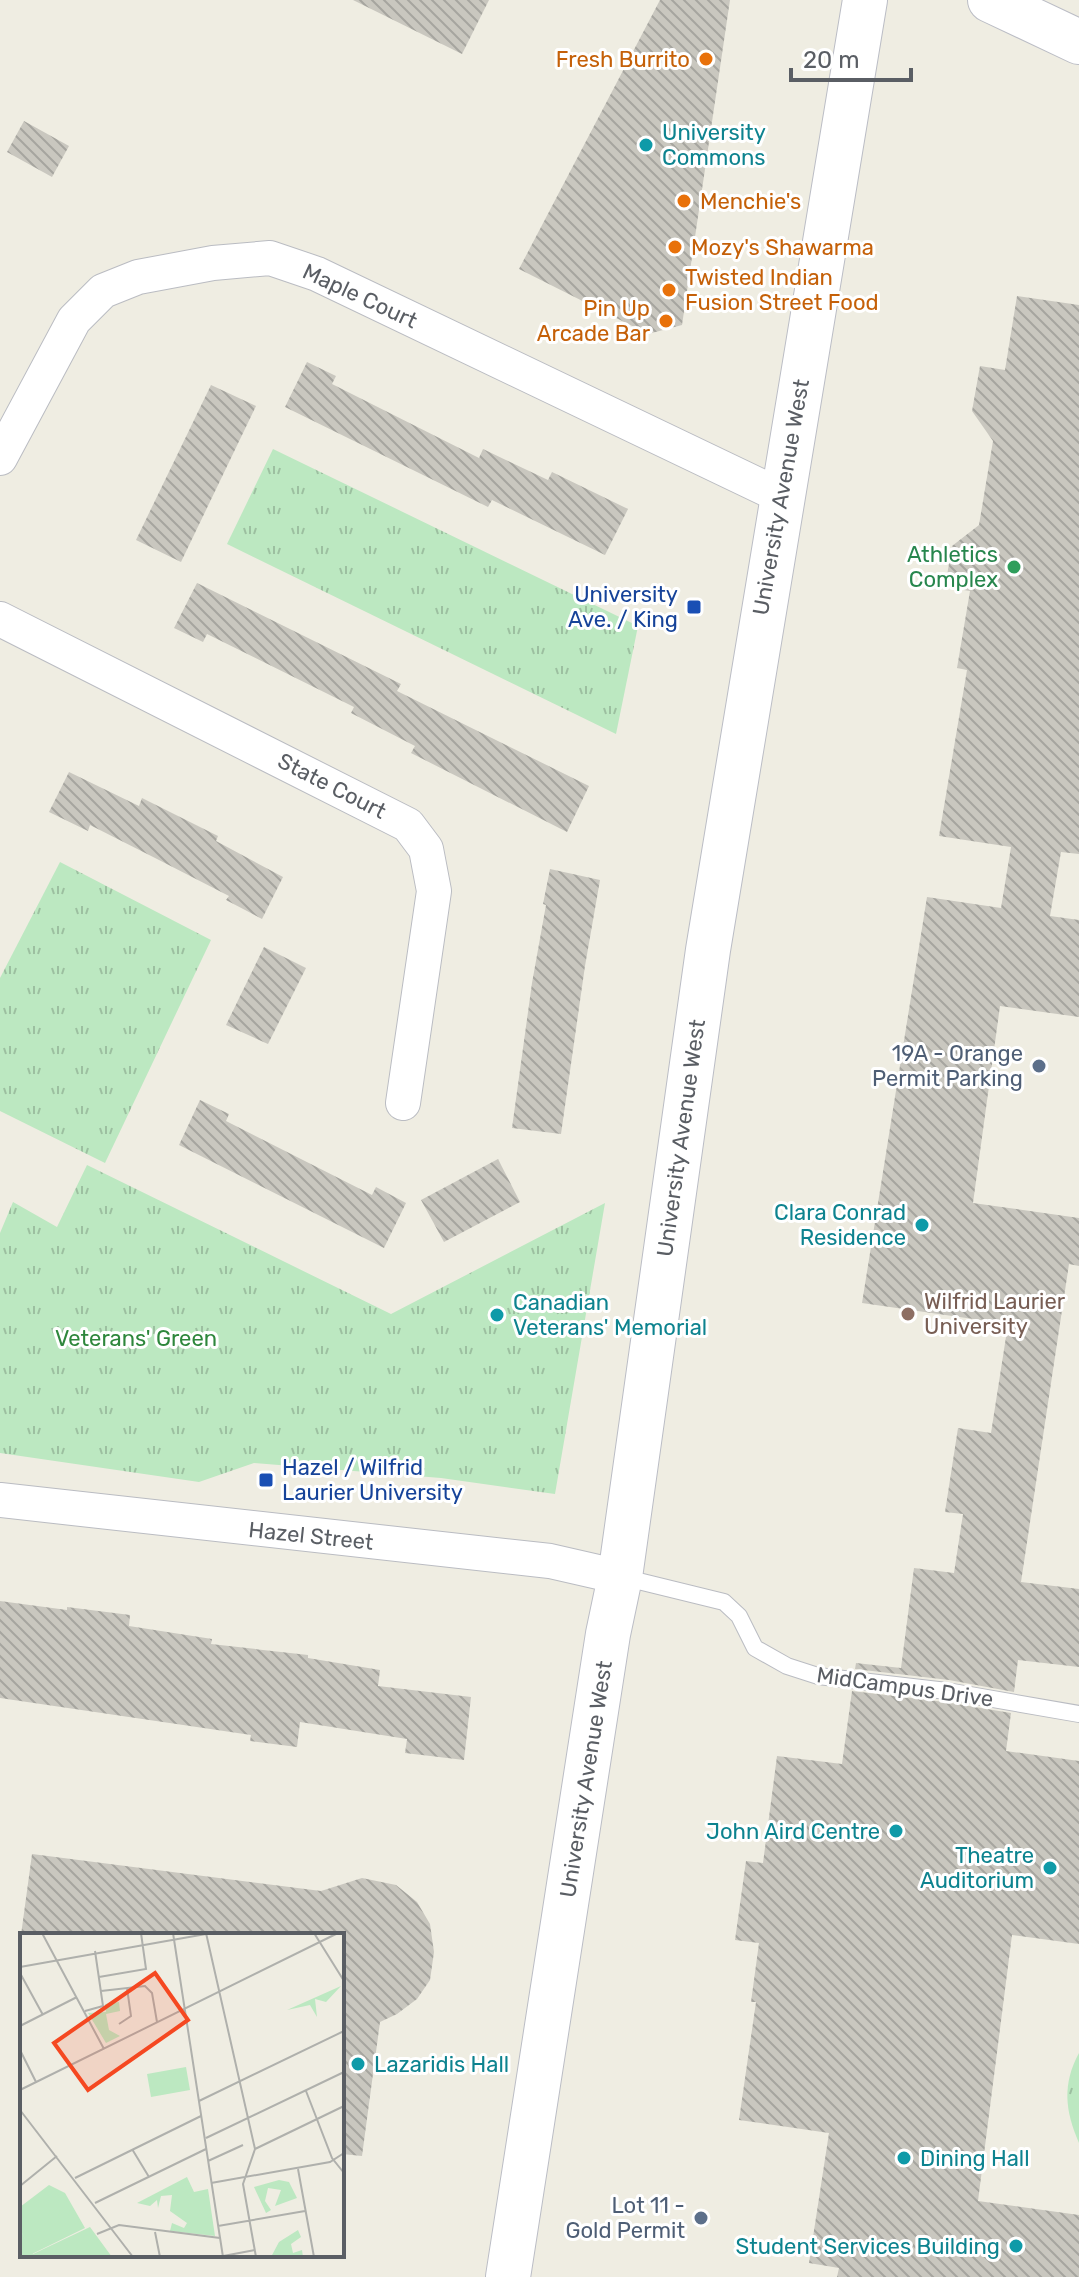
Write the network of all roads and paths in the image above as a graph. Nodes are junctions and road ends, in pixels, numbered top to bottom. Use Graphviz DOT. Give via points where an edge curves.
graph roads {
  1 [pos="865,0"];
  2 [pos="990,0"];
  3 [pos="1079,42"];
  4 [pos="0,458"];
  5 [pos="781,496"];
  6 [pos="0,619"];
  7 [pos="403,1103"];
  8 [pos="0,1500"];
  9 [pos="620,1577"];
  10 [pos="1079,1714"];
  11 [pos="508,2277"];
  1 -- 5 [label="main road, University Avenue West"];
  2 -- 3 [label="main road"];
  4 -- 5 [label="street, Maple Court" via="74,320 103,291 138,277 270,258 317,274"];
  5 -- 9 [label="main road, University Avenue West" via="705,965"];
  6 -- 7 [label="street, State Court" via="408,825 426,849 434,891"];
  8 -- 9 [label="street, Hazel Street" via="550,1561"];
  9 -- 10 [label="lane, MidCampus Drive" via="724,1602 739,1616 755,1648 818,1676"];
  9 -- 11 [label="main road, University Avenue West"];
}
